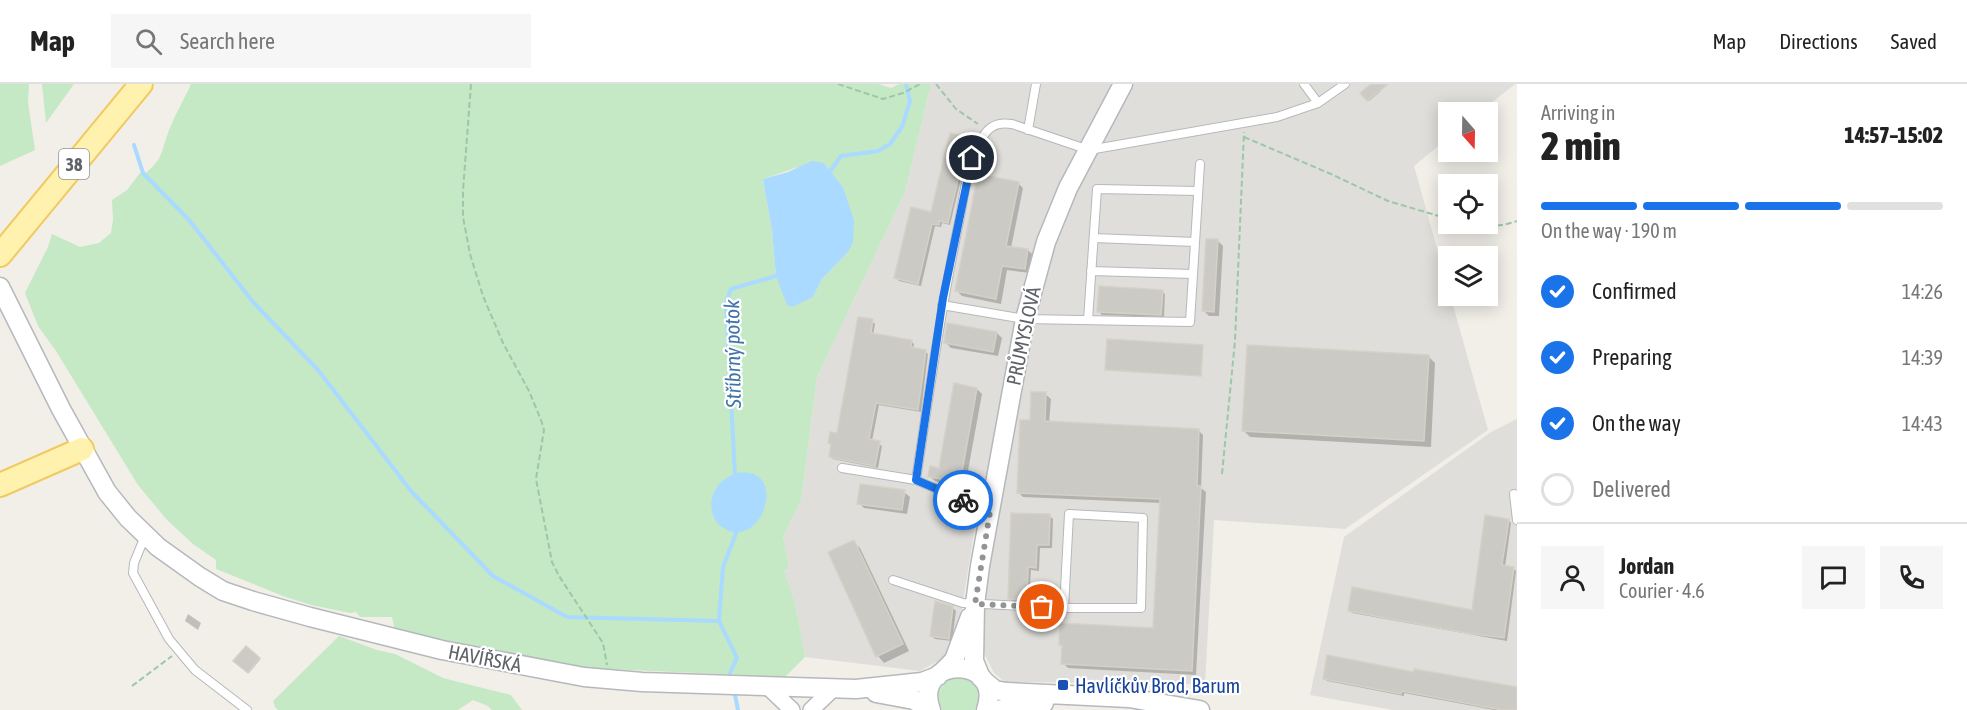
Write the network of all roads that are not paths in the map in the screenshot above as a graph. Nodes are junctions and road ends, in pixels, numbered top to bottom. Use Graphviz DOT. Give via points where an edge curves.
graph roads {
  1 [pos="141,84"];
  2 [pos="1036,84"];
  3 [pos="1123,84"];
  4 [pos="1304,84"];
  5 [pos="1345,84"];
  6 [pos="1318,103"];
  7 [pos="1028,130"];
  8 [pos="1089,150"];
  9 [pos="1200,164"];
  10 [pos="1198,191"];
  11 [pos="1094,238"];
  12 [pos="1195,242"];
  13 [pos="3,250"];
  14 [pos="1091,271"];
  15 [pos="1193,274"];
  16 [pos="0,286"];
  17 [pos="942,305"];
  18 [pos="1025,319"];
  19 [pos="1088,320"];
  20 [pos="82,449"];
  21 [pos="842,468"];
  22 [pos="916,480"];
  23 [pos="0,485"];
  24 [pos="1514,494"];
  25 [pos="990,512"];
  26 [pos="1517,520"];
  27 [pos="142,532"];
  28 [pos="893,580"];
  29 [pos="975,604"];
  30 [pos="1064,608"];
  31 [pos="940,674"];
  32 [pos="982,679"];
  33 [pos="768,687"];
  34 [pos="834,688"];
  35 [pos="856,689"];
  36 [pos="1093,697"];
  37 [pos="247,710"];
  38 [pos="792,710"];
  39 [pos="811,710"];
  40 [pos="930,710"];
  41 [pos="986,710"];
  42 [pos="998,710"];
  43 [pos="1200,710"];
  1 -- 13 [label="main road, 38"];
  2 -- 7 [label="lane"];
  3 -- 8 [label="street, PRŮMYSLOVÁ"];
  4 -- 6 [label="lane"];
  5 -- 6 [label="lane"];
  6 -- 8 [label="lane" via="1289,114"];
  7 -- 8 [label="lane"];
  7 -- 17 [label="lane" via="1003,123 994,125 972,158"];
  8 -- 18 [label="street, PRŮMYSLOVÁ" via="1046,242"];
  9 -- 10 [label="lane"];
  10 -- 11 [label="lane" via="1097,189"];
  10 -- 12 [label="lane"];
  11 -- 12 [label="lane"];
  11 -- 14 [label="lane"];
  12 -- 15 [label="lane"];
  14 -- 15 [label="lane"];
  14 -- 19 [label="lane"];
  15 -- 19 [label="lane" via="1190,322"];
  16 -- 20 [label="street, HAVÍŘSKÁ"];
  17 -- 18 [label="lane"];
  17 -- 22 [label="lane"];
  18 -- 19 [label="lane"];
  18 -- 25 [label="street, PRŮMYSLOVÁ"];
  20 -- 23 [label="main road"];
  20 -- 27 [label="street, HAVÍŘSKÁ" via="107,492"];
  21 -- 22 [label="lane"];
  22 -- 25 [label="lane"];
  24 -- 26 [label="lane"];
  25 -- 29 [label="street, PRŮMYSLOVÁ"];
  27 -- 33 [label="street, HAVÍŘSKÁ" via="178,562 224,591 442,650 584,677"];
  27 -- 37 [label="lane" via="133,573 169,639 195,670"];
  28 -- 29 [label="lane"];
  29 -- 30 [label="lane"];
  29 -- 31 [label="street, PRŮMYSLOVÁ" via="954,660"];
  29 -- 32 [label="street, PRŮMYSLOVÁ" via="974,660"];
  30 -- 30 [label="lane" via="1142,608 1143,518 1069,514"];
  31 -- 32 [label="street, HAVÍŘSKÁ" via="962,668"];
  31 -- 35 [label="street, HAVÍŘSKÁ" via="926,681"];
  31 -- 40 [label="street, HAVÍŘSKÁ" via="929,691"];
  32 -- 36 [label="street, HAVÍŘSKÁ" via="1006,693"];
  32 -- 41 [label="street" via="988,693"];
  33 -- 34 [label="street, HAVÍŘSKÁ"];
  33 -- 38 [label="street"];
  34 -- 35 [label="street, HAVÍŘSKÁ"];
  34 -- 39 [label="street"];
  35 -- 40 [label="street, HAVÍŘSKÁ" via="914,700"];
  36 -- 42 [label="street, HAVÍŘSKÁ"];
  36 -- 43 [label="street, HAVÍŘSKÁ" via="1129,698"];
}
